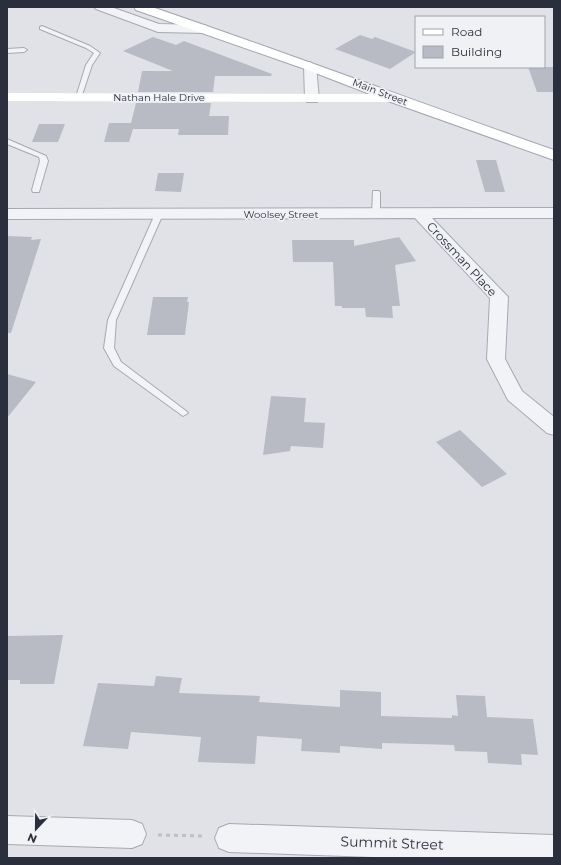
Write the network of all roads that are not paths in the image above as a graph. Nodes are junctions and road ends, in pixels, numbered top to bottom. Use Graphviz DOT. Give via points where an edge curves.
graph roads {
  1 [pos="100,7"];
  2 [pos="140,7"];
  3 [pos="42,28"];
  4 [pos="205,29"];
  5 [pos="7,50"];
  6 [pos="24,50"];
  7 [pos="310,66"];
  8 [pos="7,97"];
  9 [pos="79,97"];
  10 [pos="393,98"];
  11 [pos="312,99"];
  12 [pos="7,141"];
  13 [pos="554,155"];
  14 [pos="36,190"];
  15 [pos="376,193"];
  16 [pos="554,213"];
  17 [pos="7,214"];
  18 [pos="159,214"];
  19 [pos="376,214"];
  20 [pos="420,214"];
  21 [pos="183,413"];
  22 [pos="554,428"];
  23 [pos="7,830"];
  24 [pos="132,834"];
  25 [pos="229,838"];
  26 [pos="550,852"];
  1 -- 4 [label="street, Main Street" via="158,28"];
  2 -- 4 [label="main road, Main Street"];
  3 -- 9 [label="lane" via="88,46 97,53 89,65"];
  4 -- 7 [label="main road, Main Street"];
  5 -- 6 [label="lane"];
  7 -- 10 [label="main road, Main Street"];
  7 -- 11 [label="street"];
  8 -- 9 [label="main road, Nathan Hale Drive"];
  9 -- 11 [label="main road, Nathan Hale Drive"];
  10 -- 11 [label="main road, Nathan Hale Drive"];
  10 -- 13 [label="main road, Main Street"];
  12 -- 14 [label="lane" via="42,156 44,161"];
  15 -- 19 [label="lane"];
  16 -- 20 [label="street, Woolsey Street"];
  17 -- 18 [label="street, Woolsey Street"];
  18 -- 19 [label="street, Woolsey Street"];
  18 -- 21 [label="lane" via="112,320 109,348 117,364"];
  19 -- 20 [label="street, Woolsey Street"];
  20 -- 22 [label="street, Crossman Place" via="499,297 496,359 515,395"];
  23 -- 24 [label="street"];
  25 -- 26 [label="street, Summit Street"];
}
